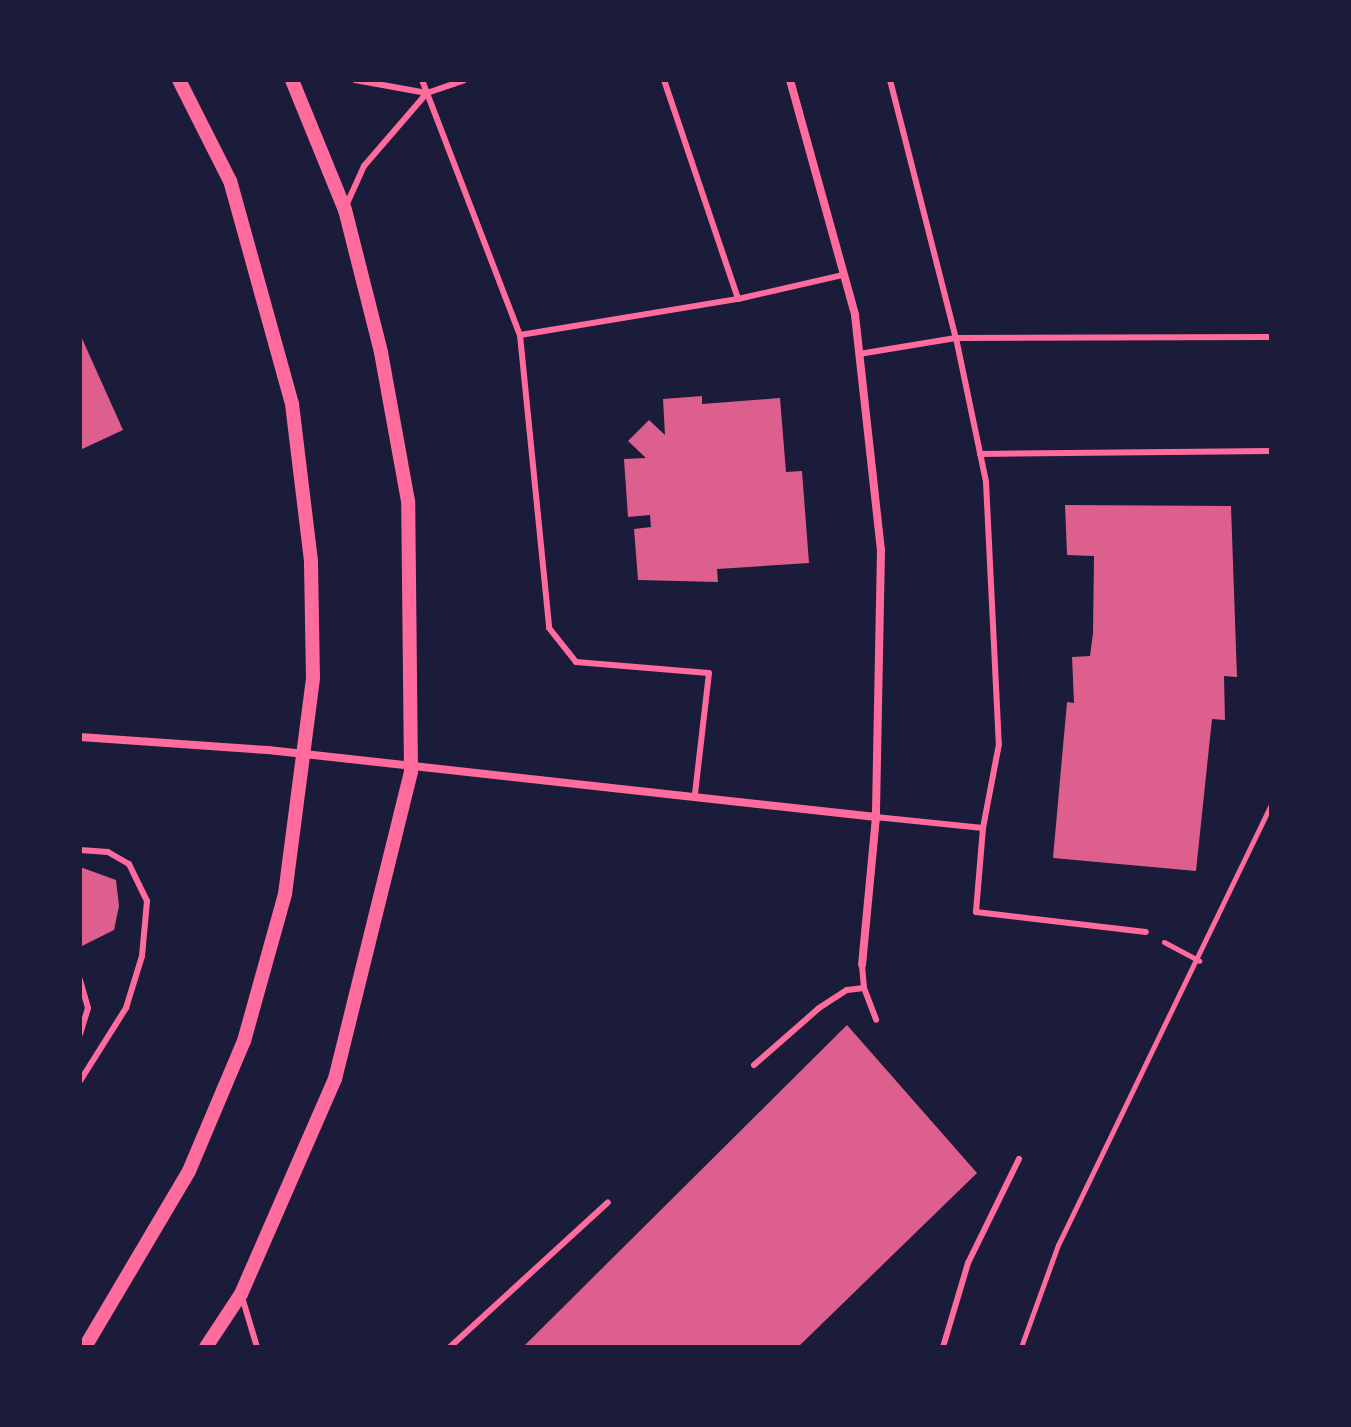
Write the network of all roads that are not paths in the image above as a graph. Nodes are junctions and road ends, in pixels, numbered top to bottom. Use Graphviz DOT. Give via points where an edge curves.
graph roads {
  1 [pos="179,80"];
  2 [pos="292,80"];
  3 [pos="355,80"];
  4 [pos="422,80"];
  5 [pos="464,80"];
  6 [pos="664,80"];
  7 [pos="790,80"];
  8 [pos="890,80"];
  9 [pos="427,93"];
  10 [pos="345,210"];
  11 [pos="843,275"];
  12 [pos="738,299"];
  13 [pos="520,335"];
  14 [pos="1271,337"];
  15 [pos="956,338"];
  16 [pos="859,354"];
  17 [pos="1271,451"];
  18 [pos="980,454"];
  19 [pos="80,737"];
  20 [pos="307,757"];
  21 [pos="411,771"];
  22 [pos="695,794"];
  23 [pos="876,817"];
  24 [pos="983,828"];
  25 [pos="80,850"];
  26 [pos="1146,932"];
  27 [pos="862,964"];
  28 [pos="80,980"];
  29 [pos="864,988"];
  30 [pos="876,1020"];
  31 [pos="80,1034"];
  32 [pos="754,1065"];
  33 [pos="80,1081"];
  34 [pos="1019,1159"];
  35 [pos="608,1202"];
  36 [pos="241,1294"];
  37 [pos="85,1347"];
  38 [pos="206,1347"];
  39 [pos="257,1347"];
  40 [pos="450,1347"];
  41 [pos="943,1347"];
  1 -- 20 [label="street" via="230,181 292,404 311,561"];
  2 -- 10 [label="street"];
  3 -- 9 [label="lane"];
  4 -- 9 [label="lane"];
  5 -- 9 [label="lane"];
  6 -- 12 [label="lane"];
  7 -- 11 [label="street"];
  8 -- 15 [label="lane"];
  9 -- 10 [label="lane" via="364,166"];
  9 -- 13 [label="lane"];
  10 -- 21 [label="street" via="408,501"];
  11 -- 12 [label="lane"];
  11 -- 16 [label="street"];
  12 -- 13 [label="lane"];
  13 -- 22 [label="lane" via="549,628 576,662 709,673"];
  14 -- 15 [label="lane"];
  15 -- 16 [label="lane"];
  15 -- 18 [label="lane"];
  16 -- 23 [label="street" via="881,550"];
  17 -- 18 [label="lane"];
  18 -- 24 [label="lane" via="999,744"];
  19 -- 20 [label="street"];
  20 -- 21 [label="street"];
  20 -- 37 [label="street" via="285,894 244,1041 189,1171"];
  21 -- 22 [label="street"];
  21 -- 36 [label="street" via="335,1079"];
  22 -- 23 [label="street"];
  23 -- 24 [label="lane"];
  23 -- 27 [label="street"];
  24 -- 26 [label="lane" via="976,912"];
  25 -- 33 [label="lane" via="129,864 147,901 142,956 126,1008"];
  27 -- 29 [label="lane"];
  28 -- 31 [label="lane" via="88,1008"];
  29 -- 30 [label="lane"];
  29 -- 32 [label="lane" via="847,990 819,1008"];
  34 -- 41 [label="lane" via="968,1263"];
  35 -- 40 [label="lane"];
  36 -- 38 [label="street"];
  36 -- 39 [label="lane"];
}
